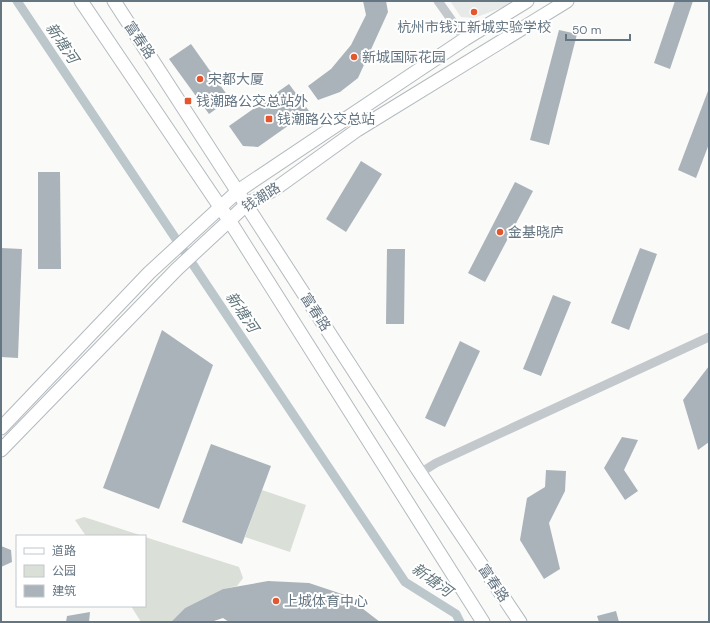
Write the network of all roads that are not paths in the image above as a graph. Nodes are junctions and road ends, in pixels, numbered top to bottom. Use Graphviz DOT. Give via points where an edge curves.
graph roads {
  1 [pos="81,1"];
  2 [pos="114,1"];
  3 [pos="438,1"];
  4 [pos="527,1"];
  5 [pos="567,1"];
  6 [pos="465,39"];
  7 [pos="238,191"];
  8 [pos="247,204"];
  9 [pos="221,207"];
  10 [pos="229,220"];
  11 [pos="709,337"];
  12 [pos="1,428"];
  13 [pos="1,450"];
  14 [pos="420,473"];
  15 [pos="483,622"];
  16 [pos="520,622"];
  1 -- 9 [label="main road, 富春路"];
  2 -- 7 [label="main road, 富春路"];
  3 -- 6 [label="street"];
  4 -- 6 [label="main road, 钱潮路"];
  5 -- 8 [label="main road, 钱潮路" via="357,130 276,189"];
  6 -- 7 [label="main road, 钱潮路"];
  7 -- 8 [label="main road, 富春路"];
  7 -- 9 [label="main road, 钱潮路"];
  8 -- 10 [label="main road, 钱潮路"];
  8 -- 14 [label="main road, 富春路"];
  9 -- 10 [label="main road, 富春路"];
  9 -- 12 [label="main road, 钱潮路" via="168,256"];
  10 -- 13 [label="main road, 钱潮路" via="177,269"];
  10 -- 15 [label="main road, 富春路"];
  11 -- 14 [label="street" via="436,463"];
  14 -- 16 [label="main road, 富春路"];
}
